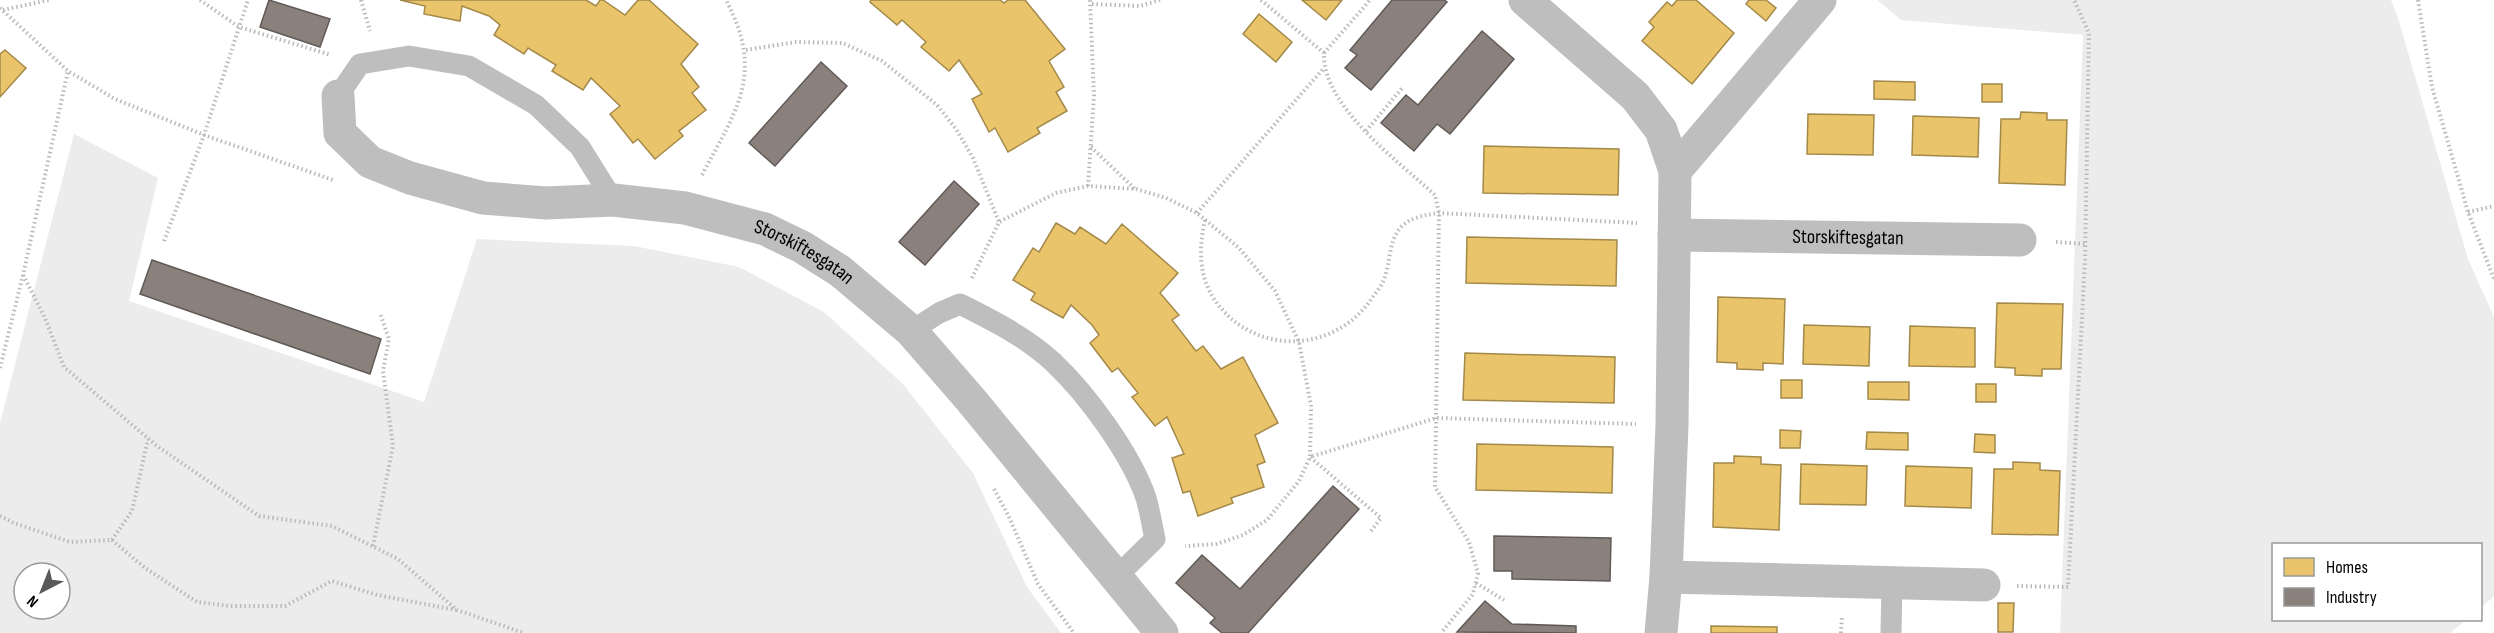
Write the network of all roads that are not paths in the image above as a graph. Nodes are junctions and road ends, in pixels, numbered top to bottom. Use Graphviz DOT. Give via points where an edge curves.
graph roads {
  1 [pos="1525,0"];
  2 [pos="1820,0"];
  3 [pos="338,96"];
  4 [pos="1676,171"];
  5 [pos="613,200"];
  6 [pos="1674,230"];
  7 [pos="2020,240"];
  8 [pos="911,331"];
  9 [pos="1666,577"];
  10 [pos="1115,578"];
  11 [pos="1892,582"];
  12 [pos="1984,585"];
  13 [pos="1162,633"];
  14 [pos="1661,633"];
  15 [pos="1891,633"];
  1 -- 4 [label="street" via="1635,96 1661,130"];
  2 -- 4 [label="street"];
  3 -- 5 [label="street, Storskiftesgatan" via="340,133 370,162 410,178 483,198 546,202"];
  3 -- 5 [label="lane" via="360,64 409,56 469,66 536,105 580,147"];
  4 -- 6 [label="street"];
  5 -- 8 [label="street, Storskiftesgatan" via="685,208 765,229 840,271"];
  6 -- 7 [label="street, Storskiftesgatan"];
  6 -- 9 [label="street"];
  8 -- 10 [label="street, Storskiftesgatan"];
  8 -- 10 [label="lane" via="960,303 1030,344 1079,392 1128,460 1146,499 1155,539"];
  9 -- 11 [label="street"];
  9 -- 14 [label="street"];
  10 -- 13 [label="street, Storskiftesgatan"];
  11 -- 12 [label="street"];
  11 -- 15 [label="lane"];
}
